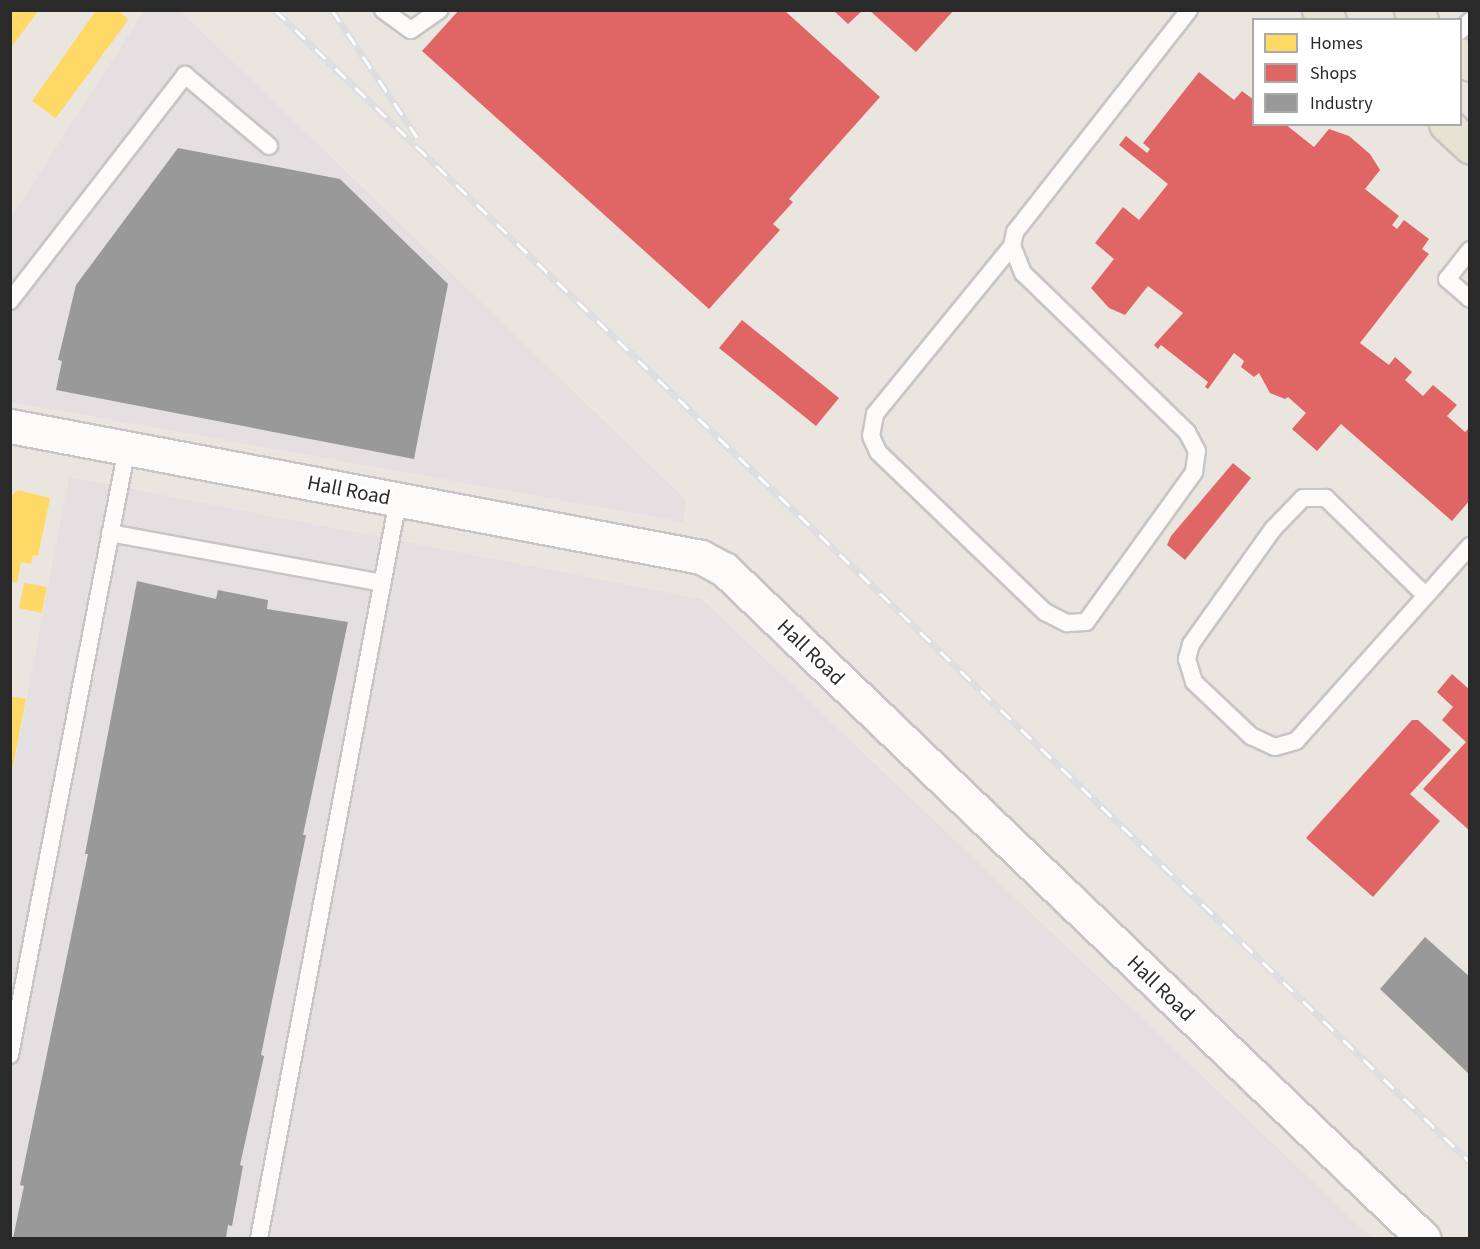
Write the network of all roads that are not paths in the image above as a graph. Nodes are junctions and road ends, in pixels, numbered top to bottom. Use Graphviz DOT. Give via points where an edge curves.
graph roads {
  1 [pos="383,10"];
  2 [pos="440,10"];
  3 [pos="1189,10"];
  4 [pos="1448,126"];
  5 [pos="269,146"];
  6 [pos="1470,146"];
  7 [pos="1012,246"];
  8 [pos="1470,250"];
  9 [pos="1470,299"];
  10 [pos="10,302"];
  11 [pos="10,426"];
  12 [pos="127,448"];
  13 [pos="398,500"];
  14 [pos="110,533"];
  15 [pos="1470,546"];
  16 [pos="382,584"];
  17 [pos="1425,595"];
  18 [pos="10,1055"];
  19 [pos="259,1239"];
  20 [pos="1423,1239"];
  1 -- 2 [label="lane" via="411,30"];
  3 -- 7 [label="lane" via="1015,232"];
  4 -- 6 [label="main road"];
  5 -- 10 [label="lane" via="185,75"];
  7 -- 7 [label="lane" via="1023,273 1187,432 1197,451 1194,472 1086,622 1067,623 1045,612 878,452 871,436 875,414"];
  8 -- 9 [label="lane" via="1447,279"];
  11 -- 12 [label="street, Hall Road"];
  12 -- 13 [label="street, Hall Road"];
  12 -- 14 [label="lane"];
  13 -- 16 [label="lane"];
  13 -- 20 [label="street, Hall Road" via="701,558 724,569"];
  14 -- 16 [label="lane"];
  14 -- 18 [label="lane"];
  15 -- 17 [label="lane"];
  16 -- 19 [label="lane"];
  17 -- 17 [label="lane" via="1326,498 1303,498 1273,529 1191,644 1187,659 1194,681 1251,736 1275,747 1296,741"];
}
